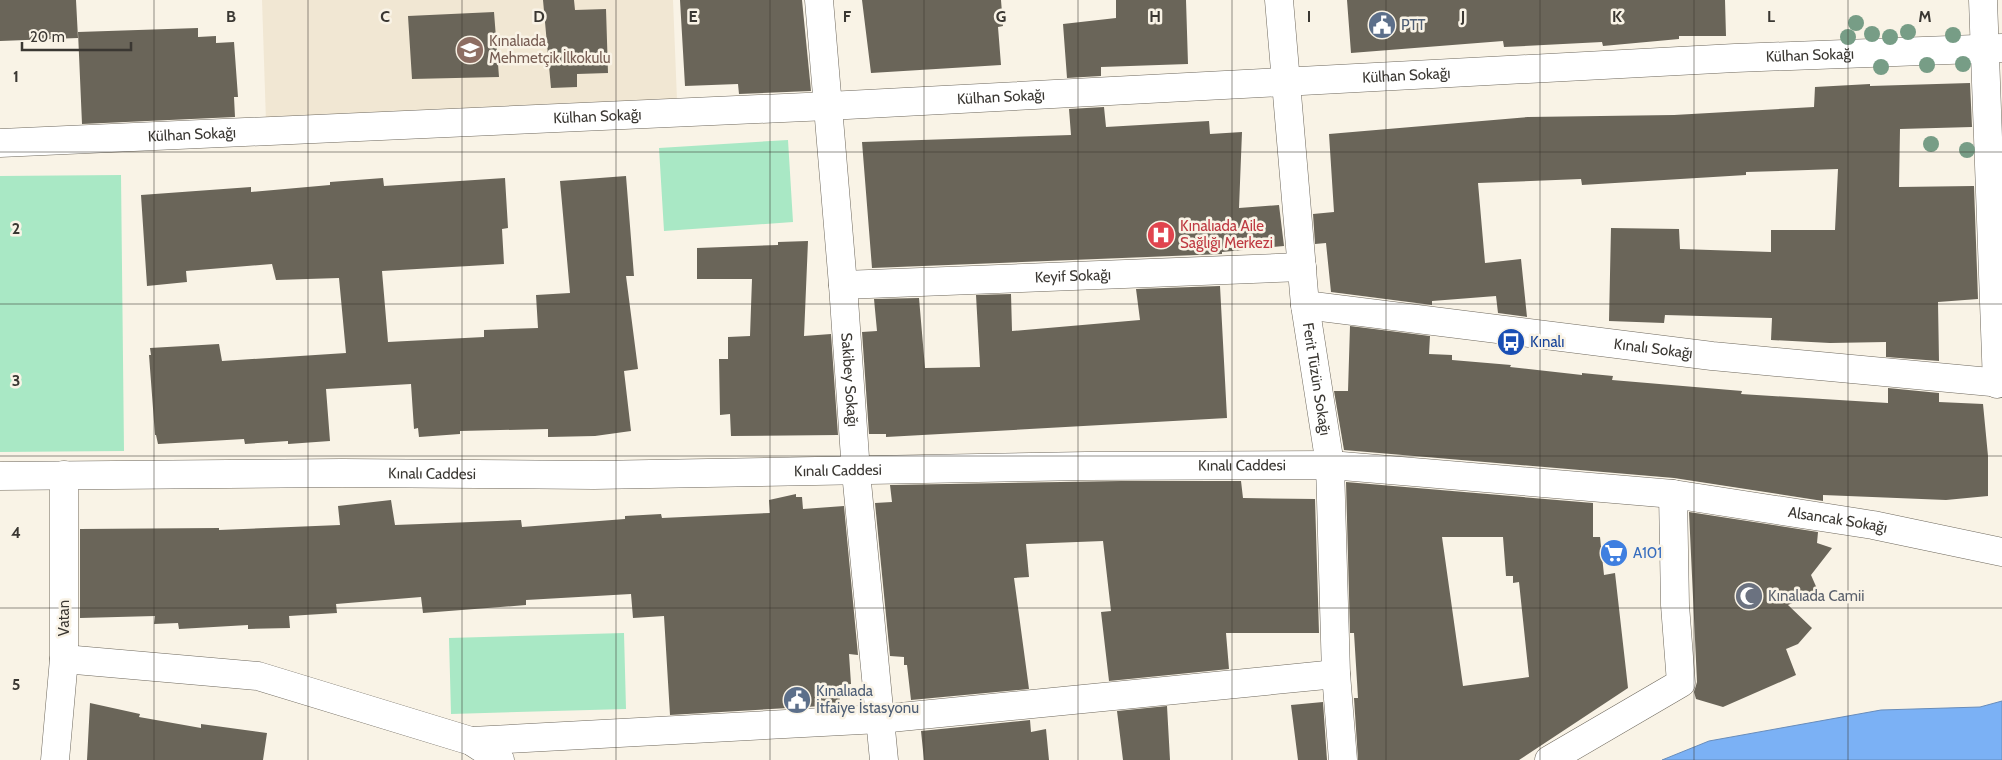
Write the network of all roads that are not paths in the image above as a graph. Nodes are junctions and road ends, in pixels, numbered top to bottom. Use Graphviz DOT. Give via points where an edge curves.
graph roads {
  1 [pos="819,0"];
  2 [pos="1279,0"];
  3 [pos="1983,0"];
  4 [pos="1994,48"];
  5 [pos="1286,82"];
  6 [pos="828,106"];
  7 [pos="0,136"];
  8 [pos="0,143"];
  9 [pos="1302,267"];
  10 [pos="843,285"];
  11 [pos="1305,305"];
  12 [pos="1999,384"];
  13 [pos="1330,465"];
  14 [pos="856,472"];
  15 [pos="64,475"];
  16 [pos="0,476"];
  17 [pos="1673,494"];
  18 [pos="2002,552"];
  19 [pos="64,659"];
  20 [pos="1336,674"];
  21 [pos="880,719"];
  22 [pos="471,741"];
  23 [pos="55,760"];
  24 [pos="500,760"];
  25 [pos="884,760"];
  26 [pos="1343,760"];
  27 [pos="1549,760"];
  1 -- 6 [label="street, Sakibey Sokağı"];
  2 -- 5 [label="street, Ferit Tüzün Sokağı"];
  3 -- 4 [label="street"];
  4 -- 5 [label="street, Külhan Sokağı"];
  4 -- 12 [label="street"];
  5 -- 6 [label="street, Külhan Sokağı"];
  5 -- 9 [label="street, Ferit Tüzün Sokağı"];
  6 -- 8 [label="street, Külhan Sokağı"];
  6 -- 10 [label="street, Sakibey Sokağı"];
  7 -- 8 [label="street"];
  9 -- 10 [label="street, Keyif Sokağı"];
  9 -- 11 [label="street, Ferit Tüzün Sokağı"];
  10 -- 14 [label="street, Sakibey Sokağı"];
  11 -- 12 [label="street, Kınalı Sokağı" via="1712,356"];
  11 -- 13 [label="street, Ferit Tüzün Sokağı"];
  13 -- 14 [label="street, Kınalı Caddesi" via="1086,466"];
  13 -- 17 [label="street, Kınalı Caddesi"];
  13 -- 20 [label="street, Ferit Tüzün Sokağı"];
  14 -- 15 [label="street, Kınalı Caddesi"];
  14 -- 21 [label="street, Sakibey Sokağı"];
  15 -- 16 [label="street, Kınalı Caddesi"];
  15 -- 19 [label="street, Vatan"];
  17 -- 18 [label="street, Alsancak Sokağı" via="1873,525"];
  17 -- 27 [label="street" via="1675,605 1681,683"];
  19 -- 22 [label="street" via="258,676"];
  19 -- 23 [label="street, Vatan"];
  20 -- 21 [label="street"];
  20 -- 26 [label="street, Ferit Tüzün Sokağı"];
  21 -- 22 [label="street"];
  21 -- 25 [label="street, Sakibey Sokağı"];
  22 -- 24 [label="street"];
}
